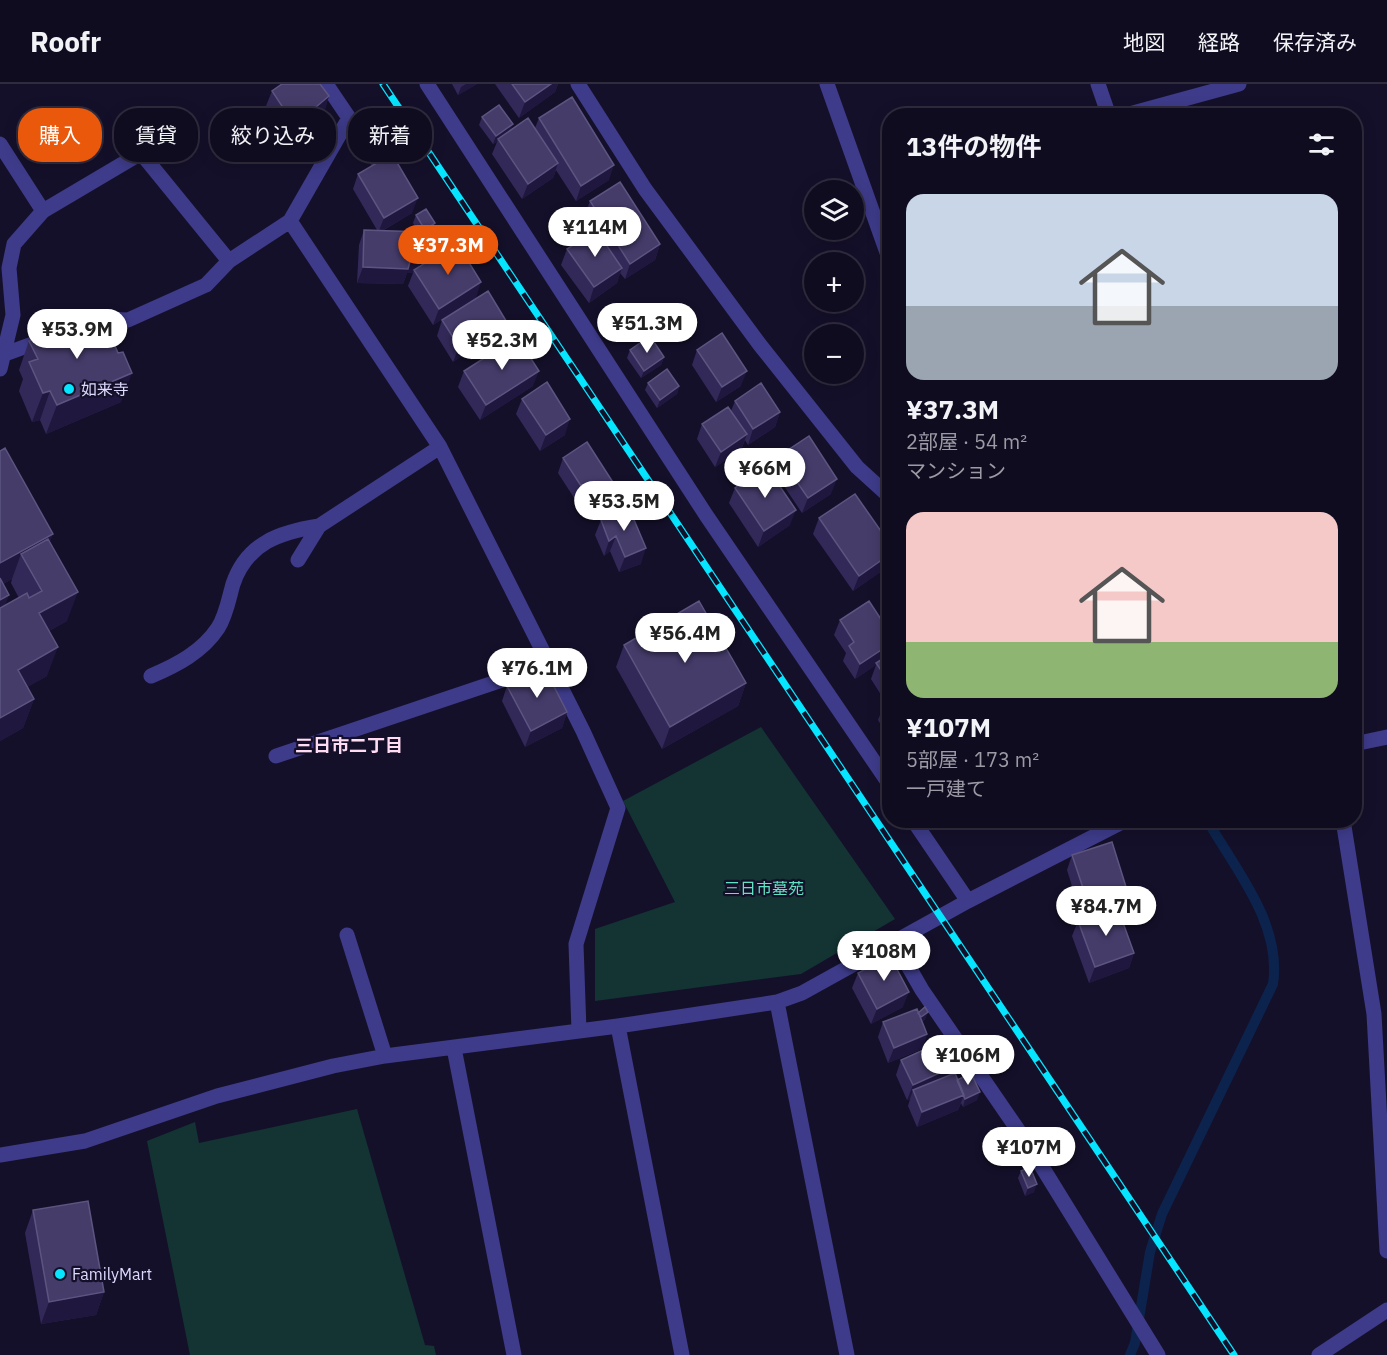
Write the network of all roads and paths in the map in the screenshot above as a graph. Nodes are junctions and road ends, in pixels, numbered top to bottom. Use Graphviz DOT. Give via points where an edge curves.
graph roads {
  1 [pos="326,84"];
  2 [pos="427,84"];
  3 [pos="578,84"];
  4 [pos="826,84"];
  5 [pos="1098,84"];
  6 [pos="1239,84"];
  7 [pos="1106,108"];
  8 [pos="1151,108"];
  9 [pos="0,144"];
  10 [pos="43,211"];
  11 [pos="290,221"];
  12 [pos="882,239"];
  13 [pos="229,261"];
  14 [pos="5,354"];
  15 [pos="0,369"];
  16 [pos="440,447"];
  17 [pos="882,490"];
  18 [pos="319,525"];
  19 [pos="298,560"];
  20 [pos="550,664"];
  21 [pos="151,676"];
  22 [pos="1387,737"];
  23 [pos="1362,742"];
  24 [pos="276,756"];
  25 [pos="882,773"];
  26 [pos="919,828"];
  27 [pos="1110,828"];
  28 [pos="1344,828"];
  29 [pos="968,901"];
  30 [pos="347,935"];
  31 [pos="895,943"];
  32 [pos="1387,990"];
  33 [pos="1371,992"];
  34 [pos="777,1002"];
  35 [pos="618,1026"];
  36 [pos="579,1031"];
  37 [pos="454,1048"];
  38 [pos="385,1056"];
  39 [pos="0,1155"];
  40 [pos="1387,1251"];
  41 [pos="1387,1310"];
  42 [pos="1155,1348"];
  43 [pos="514,1355"];
  44 [pos="682,1355"];
  45 [pos="847,1355"];
  46 [pos="1320,1355"];
  1 -- 11 [label="street" via="349,118"];
  2 -- 25 [label="street" via="700,505"];
  3 -- 17 [label="street" via="645,189 760,345 857,467"];
  4 -- 12 [label="street"];
  5 -- 7 [label="street"];
  6 -- 8 [label="street"];
  9 -- 10 [label="street"];
  10 -- 13 [label="street" via="141,153"];
  10 -- 14 [label="street" via="14,244 9,268 13,315"];
  11 -- 13 [label="street"];
  11 -- 16 [label="street"];
  13 -- 14 [label="street" via="206,285 128,320 102,319"];
  14 -- 15 [label="street"];
  16 -- 18 [label="street"];
  16 -- 20 [label="street"];
  18 -- 19 [label="street"];
  18 -- 21 [label="street" via="273,536 249,556 236,576 219,626 203,646"];
  20 -- 24 [label="street"];
  20 -- 36 [label="street" via="618,808 576,944"];
  22 -- 23 [label="street"];
  26 -- 29 [label="street"];
  27 -- 29 [label="street"];
  28 -- 33 [label="street"];
  29 -- 31 [label="street"];
  30 -- 38 [label="street"];
  31 -- 34 [label="street" via="802,993"];
  31 -- 42 [label="street" via="922,990 1031,1149"];
  32 -- 33 [label="street"];
  33 -- 40 [label="street"];
  34 -- 35 [label="street"];
  34 -- 45 [label="street"];
  35 -- 36 [label="street"];
  35 -- 44 [label="street"];
  36 -- 37 [label="street"];
  37 -- 38 [label="street"];
  37 -- 43 [label="street"];
  38 -- 39 [label="street" via="217,1096 85,1141"];
  41 -- 46 [label="street"];
}
